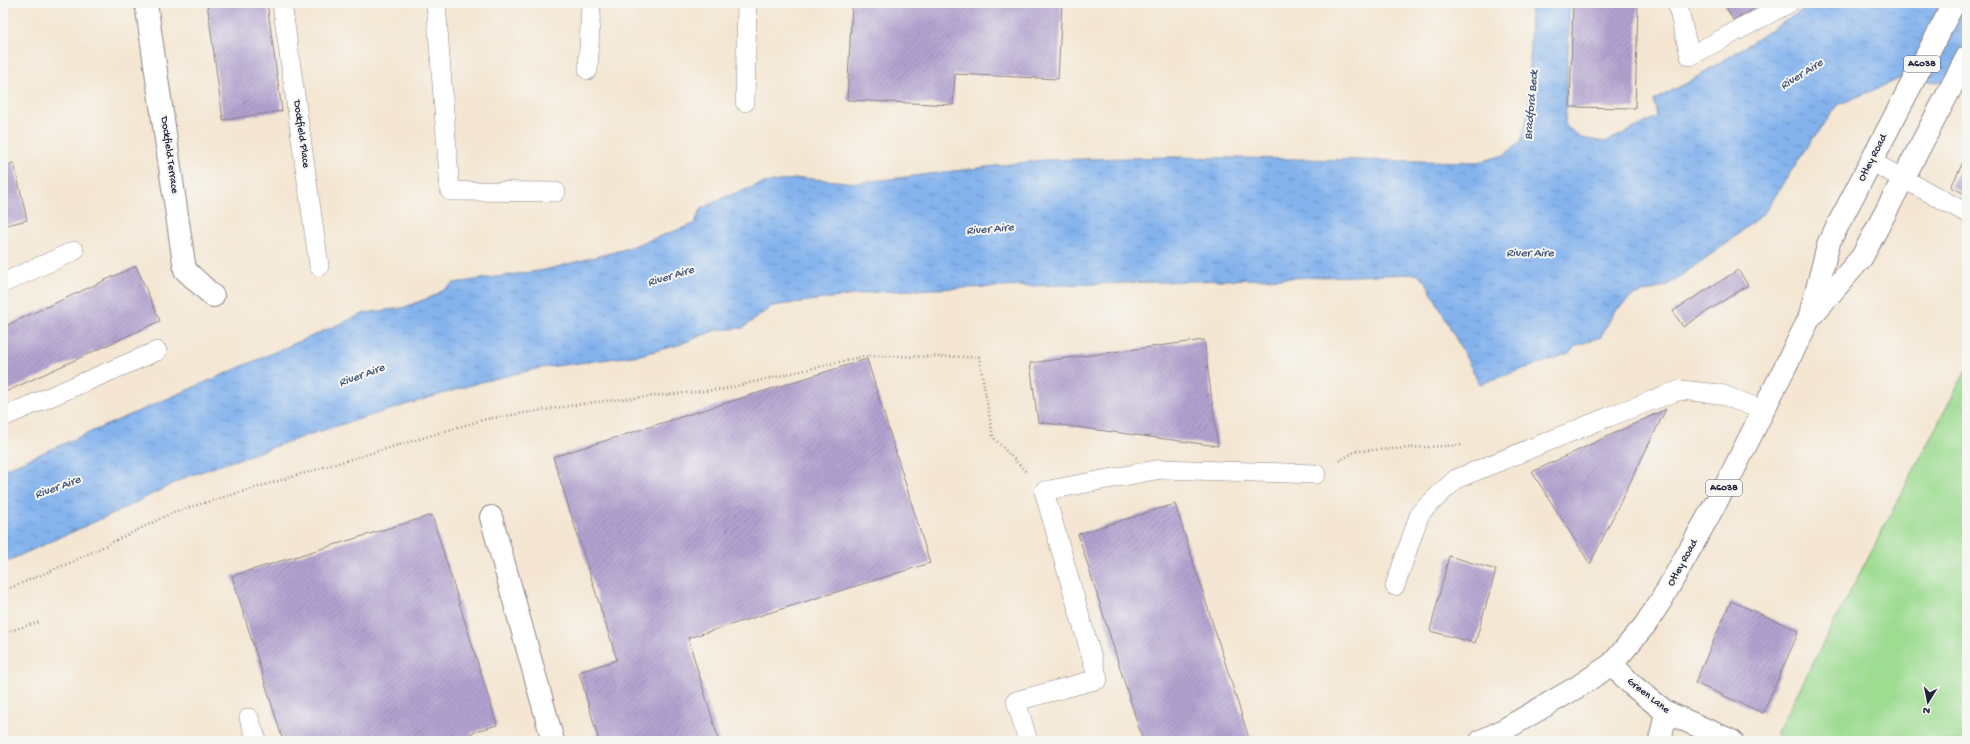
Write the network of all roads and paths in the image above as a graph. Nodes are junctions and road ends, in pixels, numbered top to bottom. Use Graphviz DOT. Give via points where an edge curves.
graph roads {
  1 [pos="146,3"];
  2 [pos="282,3"];
  3 [pos="436,3"];
  4 [pos="591,3"];
  5 [pos="747,3"];
  6 [pos="1677,3"];
  7 [pos="1789,3"];
  8 [pos="1954,3"];
  9 [pos="1967,57"];
  10 [pos="588,70"];
  11 [pos="745,102"];
  12 [pos="1872,162"];
  13 [pos="1904,179"];
  14 [pos="556,192"];
  15 [pos="1967,213"];
  16 [pos="74,250"];
  17 [pos="319,266"];
  18 [pos="3,283"];
  19 [pos="212,296"];
  20 [pos="1809,319"];
  21 [pos="157,351"];
  22 [pos="1763,410"];
  23 [pos="3,417"];
  24 [pos="1471,445"];
  25 [pos="1316,474"];
  26 [pos="1044,491"];
  27 [pos="491,517"];
  28 [pos="1395,586"];
  29 [pos="3,591"];
  30 [pos="39,622"];
  31 [pos="3,633"];
  32 [pos="1612,664"];
  33 [pos="1666,712"];
  34 [pos="249,718"];
  35 [pos="257,741"];
  36 [pos="553,741"];
  37 [pos="1028,741"];
  38 [pos="1481,741"];
  39 [pos="1660,741"];
  40 [pos="1732,741"];
  1 -- 19 [label="main road, Dockfield Terrace" via="185,270"];
  2 -- 17 [label="lane, Dockfield Place"];
  3 -- 14 [label="lane" via="450,191"];
  4 -- 10 [label="lane"];
  5 -- 11 [label="lane"];
  6 -- 7 [label="lane" via="1690,56"];
  8 -- 12 [label="main road, Otley Road / A6038"];
  9 -- 13 [label="main road, Otley Road / A6038"];
  12 -- 13 [label="lane"];
  12 -- 20 [label="main road, Otley Road / A6038" via="1829,242"];
  13 -- 15 [label="lane"];
  13 -- 20 [label="main road, Otley Road / A6038" via="1862,257"];
  16 -- 18 [label="lane"];
  20 -- 22 [label="main road, Otley Road / A6038"];
  21 -- 23 [label="lane"];
  22 -- 28 [label="lane" via="1720,394 1680,390 1456,479 1420,513"];
  22 -- 32 [label="main road, Otley Road / A6038" via="1728,481 1662,599 1645,625"];
  24 -- 25 [label="path" via="1356,451"];
  25 -- 26 [label="lane" via="1161,469"];
  26 -- 29 [label="path" via="993,437 978,357 865,356 724,389 595,402 486,419 174,512 74,561"];
  26 -- 37 [label="lane" via="1098,679 1016,701"];
  27 -- 36 [label="main road"];
  30 -- 31 [label="path"];
  32 -- 33 [label="main road, Green Lane" via="1632,685"];
  32 -- 38 [label="main road, Otley Road / A6038" via="1579,686"];
  33 -- 39 [label="main road"];
  33 -- 40 [label="main road, Green Lane"];
  34 -- 35 [label="lane"];
}
